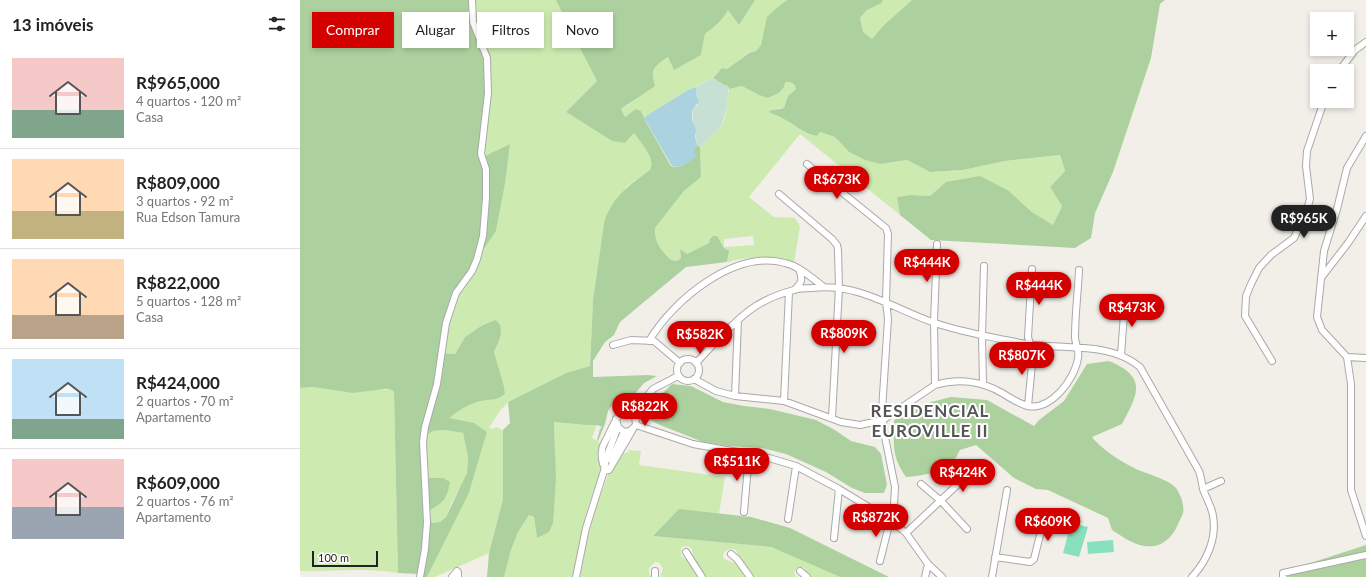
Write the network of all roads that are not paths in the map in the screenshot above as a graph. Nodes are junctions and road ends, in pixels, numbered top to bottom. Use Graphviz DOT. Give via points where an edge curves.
graph roads {
  1 [pos="472,0"];
  2 [pos="1366,42"];
  3 [pos="1344,64"];
  4 [pos="1321,108"];
  5 [pos="1366,136"];
  6 [pos="807,164"];
  7 [pos="779,194"];
  8 [pos="1366,216"];
  9 [pos="937,244"];
  10 [pos="984,266"];
  11 [pos="799,269"];
  12 [pos="1032,269"];
  13 [pos="1079,270"];
  14 [pos="1320,280"];
  15 [pos="824,287"];
  16 [pos="839,288"];
  17 [pos="791,291"];
  18 [pos="1125,300"];
  19 [pos="886,301"];
  20 [pos="738,320"];
  21 [pos="934,322"];
  22 [pos="982,336"];
  23 [pos="649,341"];
  24 [pos="1031,344"];
  25 [pos="613,345"];
  26 [pos="1077,348"];
  27 [pos="1121,355"];
  28 [pos="1347,357"];
  29 [pos="1366,358"];
  30 [pos="1272,361"];
  31 [pos="680,363"];
  32 [pos="696,363"];
  33 [pos="678,376"];
  34 [pos="694,379"];
  35 [pos="983,384"];
  36 [pos="935,385"];
  37 [pos="735,396"];
  38 [pos="784,402"];
  39 [pos="1028,406"];
  40 [pos="633,413"];
  41 [pos="832,418"];
  42 [pos="616,419"];
  43 [pos="883,420"];
  44 [pos="635,427"];
  45 [pos="620,430"];
  46 [pos="610,433"];
  47 [pos="748,454"];
  48 [pos="606,460"];
  49 [pos="796,466"];
  50 [pos="604,471"];
  51 [pos="972,471"];
  52 [pos="1221,481"];
  53 [pos="921,484"];
  54 [pos="1203,488"];
  55 [pos="839,489"];
  56 [pos="1007,490"];
  57 [pos="941,501"];
  58 [pos="744,512"];
  59 [pos="788,519"];
  60 [pos="1044,519"];
  61 [pos="890,520"];
  62 [pos="967,530"];
  63 [pos="906,533"];
  64 [pos="1365,534"];
  65 [pos="834,538"];
  66 [pos="686,552"];
  67 [pos="731,554"];
  68 [pos="1366,555"];
  69 [pos="995,557"];
  70 [pos="880,561"];
  71 [pos="928,564"];
  72 [pos="800,571"];
  73 [pos="1283,575"];
  74 [pos="420,577"];
  75 [pos="452,577"];
  76 [pos="458,577"];
  77 [pos="576,577"];
  78 [pos="702,577"];
  79 [pos="750,577"];
  80 [pos="807,577"];
  81 [pos="925,577"];
  82 [pos="942,577"];
  83 [pos="992,577"];
  84 [pos="1192,577"];
  1 -- 74 [label="street" via="472,19 487,58 488,93 481,154 486,169 483,236 472,271 456,293 446,323 438,384 425,427 423,442 427,522"];
  2 -- 3 [label="street" via="1355,50"];
  4 -- 30 [label="street" via="1306,151 1309,205 1294,238 1270,255 1259,268 1246,296 1245,316"];
  5 -- 14 [label="street" via="1347,168 1324,251"];
  6 -- 19 [label="street" via="886,228"];
  7 -- 16 [label="street" via="838,245"];
  8 -- 14 [label="street"];
  9 -- 21 [label="street"];
  10 -- 22 [label="street"];
  11 -- 15 [label="street"];
  11 -- 17 [label="street" via="802,276 801,284"];
  11 -- 23 [label="street" via="786,263 769,260 730,268 678,304"];
  12 -- 24 [label="street" via="1028,337"];
  13 -- 26 [label="street" via="1074,339"];
  14 -- 28 [label="street" via="1317,317 1322,330"];
  15 -- 16 [label="street"];
  15 -- 17 [label="street"];
  16 -- 19 [label="street"];
  16 -- 41 [label="street"];
  17 -- 20 [label="street" via="751,309"];
  17 -- 38 [label="street"];
  18 -- 27 [label="street"];
  19 -- 21 [label="street"];
  19 -- 43 [label="street" via="888,319"];
  20 -- 32 [label="street"];
  20 -- 37 [label="street"];
  21 -- 22 [label="street"];
  21 -- 36 [label="street"];
  22 -- 24 [label="street"];
  22 -- 35 [label="street"];
  23 -- 25 [label="street" via="631,340"];
  23 -- 31 [label="street" via="654,341"];
  24 -- 26 [label="street"];
  24 -- 39 [label="street" via="1033,354"];
  26 -- 27 [label="street"];
  26 -- 39 [label="street" via="1079,356 1068,382 1047,403"];
  27 -- 54 [label="street" via="1140,367 1199,471"];
  28 -- 29 [label="street"];
  28 -- 64 [label="street" via="1351,384 1351,490"];
  31 -- 32 [label="street" via="686,360"];
  31 -- 33 [label="street"];
  32 -- 34 [label="street" via="698,373"];
  33 -- 34 [label="street" via="687,381"];
  33 -- 40 [label="street" via="653,389"];
  34 -- 37 [label="street" via="716,391"];
  35 -- 36 [label="street" via="966,381"];
  35 -- 39 [label="street"];
  36 -- 43 [label="street"];
  37 -- 38 [label="street"];
  38 -- 41 [label="street"];
  40 -- 42 [label="street" via="623,412"];
  40 -- 44 [label="street" via="636,418"];
  41 -- 43 [label="street" via="860,425"];
  42 -- 45 [label="street"];
  42 -- 46 [label="street"];
  43 -- 61 [label="street" via="895,486"];
  44 -- 45 [label="street"];
  44 -- 47 [label="street" via="693,444"];
  44 -- 50 [label="street" via="609,470"];
  45 -- 46 [label="street"];
  45 -- 48 [label="street"];
  46 -- 48 [label="street" via="603,445"];
  47 -- 49 [label="street"];
  47 -- 58 [label="street"];
  48 -- 50 [label="street"];
  48 -- 50 [label="street"];
  49 -- 55 [label="street"];
  49 -- 59 [label="street"];
  50 -- 77 [label="street" via="586,528"];
  51 -- 57 [label="street"];
  52 -- 54 [label="street"];
  53 -- 57 [label="street"];
  54 -- 84 [label="street" via="1213,514 1215,528 1201,568"];
  55 -- 61 [label="street"];
  55 -- 65 [label="street"];
  56 -- 69 [label="street"];
  57 -- 62 [label="street"];
  57 -- 63 [label="street"];
  60 -- 69 [label="street" via="1034,559 1030,562"];
  61 -- 63 [label="street"];
  61 -- 70 [label="street"];
  63 -- 71 [label="street"];
  66 -- 78 [label="street"];
  67 -- 79 [label="street"];
  68 -- 73 [label="street"];
  69 -- 83 [label="street"];
  71 -- 81 [label="street"];
  71 -- 82 [label="street"];
  72 -- 80 [label="street"];
  75 -- 76 [label="street" via="457,571"];
}
